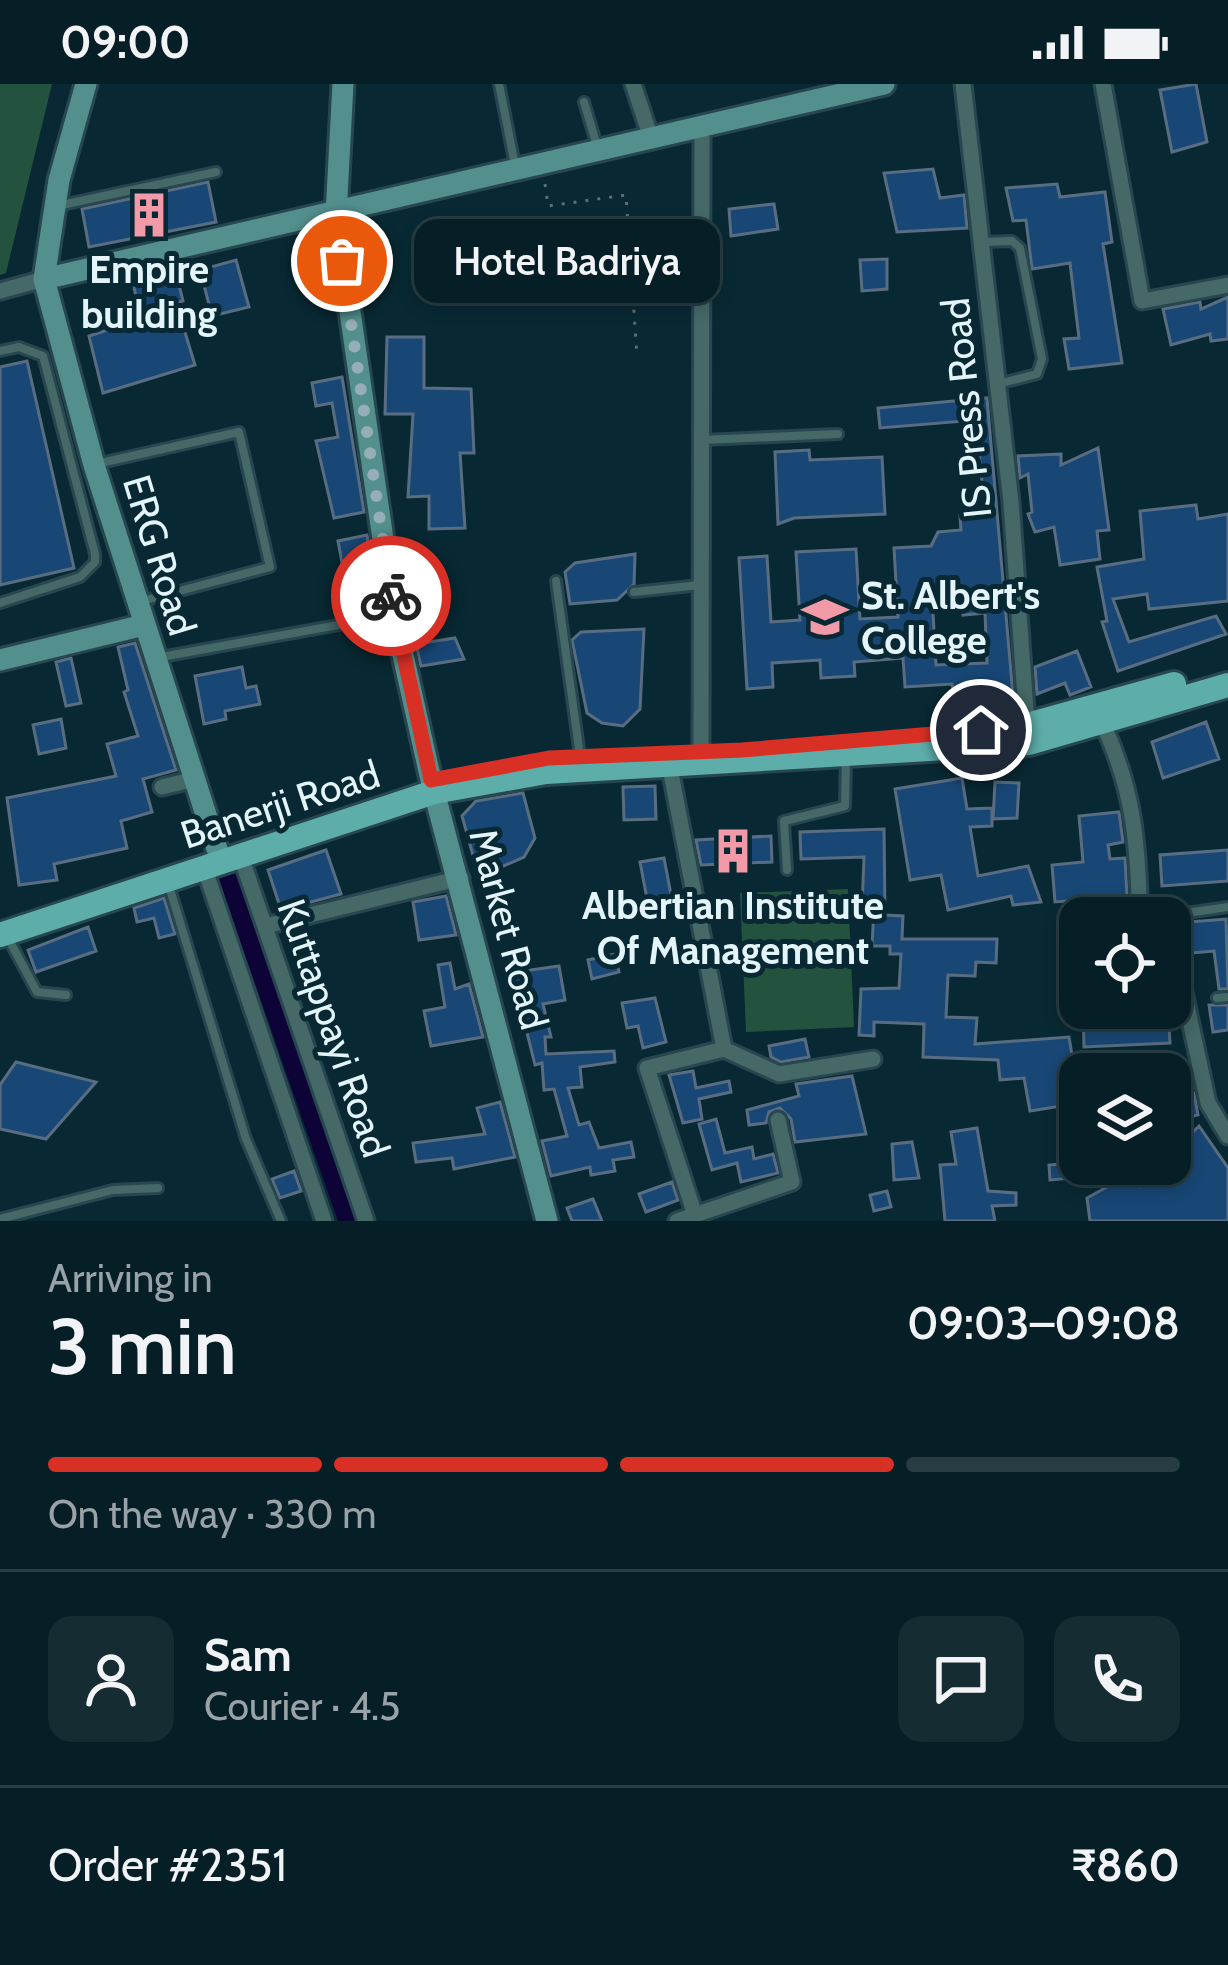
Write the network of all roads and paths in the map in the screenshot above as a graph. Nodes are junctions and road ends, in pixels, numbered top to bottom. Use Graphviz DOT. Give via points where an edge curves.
graph roads {
  1 [pos="86,84"];
  2 [pos="343,84"];
  3 [pos="499,84"];
  4 [pos="633,84"];
  5 [pos="963,84"];
  6 [pos="1103,84"];
  7 [pos="872,86"];
  8 [pos="584,102"];
  9 [pos="702,129"];
  10 [pos="652,141"];
  11 [pos="599,153"];
  12 [pos="542,166"];
  13 [pos="216,172"];
  14 [pos="516,172"];
  15 [pos="55,207"];
  16 [pos="336,214"];
  17 [pos="981,242"];
  18 [pos="44,279"];
  19 [pos="1228,285"];
  20 [pos="0,291"];
  21 [pos="0,351"];
  22 [pos="637,356"];
  23 [pos="998,384"];
  24 [pos="838,434"];
  25 [pos="701,440"];
  26 [pos="94,464"];
  27 [pos="556,581"];
  28 [pos="701,585"];
  29 [pos="634,592"];
  30 [pos="138,602"];
  31 [pos="0,603"];
  32 [pos="394,615"];
  33 [pos="144,625"];
  34 [pos="154,658"];
  35 [pos="0,659"];
  36 [pos="1228,669"];
  37 [pos="1228,685"];
  38 [pos="1102,722"];
  39 [pos="1027,725"];
  40 [pos="846,749"];
  41 [pos="701,753"];
  42 [pos="580,756"];
  43 [pos="670,768"];
  44 [pos="195,779"];
  45 [pos="433,786"];
  46 [pos="162,788"];
  47 [pos="220,856"];
  48 [pos="788,870"];
  49 [pos="166,878"];
  50 [pos="461,878"];
  51 [pos="1139,897"];
  52 [pos="1228,908"];
  53 [pos="1191,913"];
  54 [pos="265,926"];
  55 [pos="2,930"];
  56 [pos="66,995"];
  57 [pos="1191,1024"];
  58 [pos="724,1049"];
  59 [pos="873,1059"];
  60 [pos="778,1120"];
  61 [pos="1228,1136"];
  62 [pos="158,1188"];
  63 [pos="695,1215"];
  64 [pos="0,1219"];
  65 [pos="281,1221"];
  66 [pos="324,1221"];
  67 [pos="365,1221"];
  68 [pos="547,1221"];
  69 [pos="677,1221"];
  1 -- 15 [label="street"];
  2 -- 16 [label="street, Market Road"];
  3 -- 14 [label="lane"];
  4 -- 10 [label="street"];
  5 -- 17 [label="street, IS Press Road"];
  6 -- 19 [label="street" via="1142,301"];
  7 -- 9 [label="street"];
  8 -- 11 [label="lane"];
  9 -- 10 [label="street"];
  9 -- 25 [label="street"];
  10 -- 11 [label="street"];
  11 -- 12 [label="street"];
  12 -- 14 [label="street"];
  12 -- 22 [label="path" via="548,206 626,195"];
  13 -- 15 [label="lane"];
  14 -- 16 [label="street"];
  15 -- 18 [label="street"];
  16 -- 18 [label="street"];
  16 -- 32 [label="street, Market Road"];
  17 -- 23 [label="street, IS Press Road"];
  17 -- 23 [label="lane" via="1020,248 1042,359 1037,374"];
  18 -- 20 [label="street"];
  18 -- 26 [label="street, ERG Road"];
  21 -- 31 [label="lane" via="28,348 44,356 95,554 80,577"];
  23 -- 39 [label="street, IS Press Road"];
  24 -- 25 [label="lane"];
  25 -- 28 [label="street"];
  26 -- 30 [label="street, ERG Road"];
  26 -- 30 [label="lane" via="239,432 270,567"];
  27 -- 42 [label="lane"];
  28 -- 29 [label="lane"];
  28 -- 41 [label="street"];
  30 -- 33 [label="street, ERG Road"];
  32 -- 34 [label="lane"];
  32 -- 45 [label="street, Market Road"];
  33 -- 34 [label="street, ERG Road"];
  33 -- 35 [label="street"];
  34 -- 44 [label="street, ERG Road"];
  36 -- 39 [label="main road, Banerji Road"];
  37 -- 38 [label="main road, Banerji Road"];
  38 -- 40 [label="main road, Banerji Road" via="1029,743"];
  38 -- 51 [label="street" via="1135,811"];
  39 -- 40 [label="main road, Banerji Road"];
  40 -- 41 [label="main road, Banerji Road"];
  40 -- 43 [label="main road, Banerji Road"];
  40 -- 48 [label="lane" via="845,806 784,821"];
  41 -- 42 [label="main road, Banerji Road"];
  42 -- 45 [label="main road, Banerji Road"];
  43 -- 45 [label="main road, Banerji Road"];
  43 -- 58 [label="street"];
  44 -- 46 [label="street"];
  44 -- 47 [label="street, ERG Road"];
  45 -- 47 [label="main road, Banerji Road"];
  45 -- 50 [label="street, Market Road"];
  47 -- 49 [label="main road, Banerji Road"];
  47 -- 54 [label="street, Kuttappayi Road"];
  47 -- 55 [label="main road, Banerji Road"];
  47 -- 66 [label="street"];
  49 -- 55 [label="main road, Banerji Road"];
  49 -- 65 [label="lane" via="246,1139"];
  50 -- 54 [label="street"];
  50 -- 68 [label="street, Market Road"];
  52 -- 53 [label="lane"];
  54 -- 67 [label="street, Kuttappayi Road"];
  55 -- 56 [label="lane" via="37,992"];
  57 -- 61 [label="street" via="1208,1102"];
  58 -- 59 [label="street" via="779,1074"];
  58 -- 63 [label="street" via="647,1068"];
  60 -- 63 [label="street" via="792,1182"];
  62 -- 64 [label="lane" via="113,1190"];
  63 -- 69 [label="street"];
}
